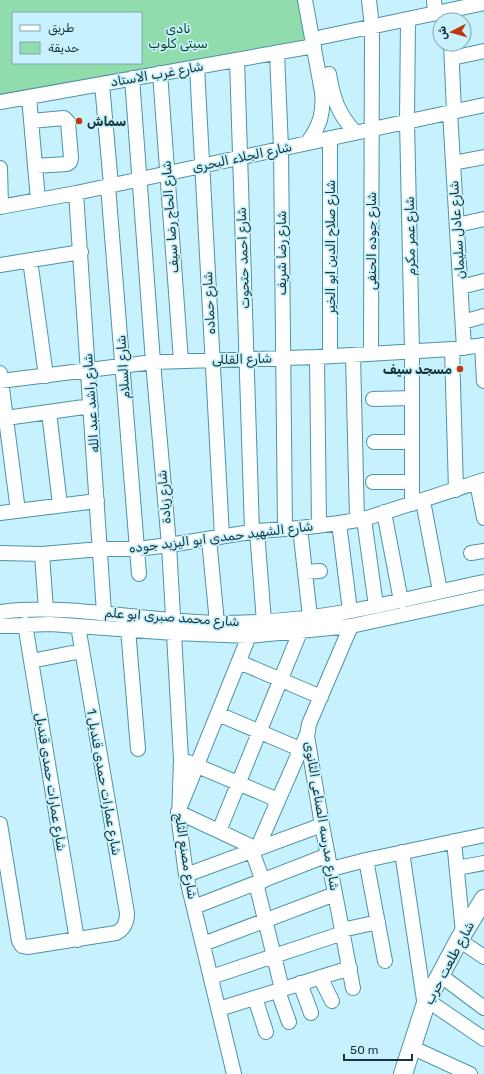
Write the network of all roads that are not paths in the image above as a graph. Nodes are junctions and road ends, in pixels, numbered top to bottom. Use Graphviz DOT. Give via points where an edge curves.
graph roads {
  1 [pos="305,0"];
  2 [pos="314,0"];
  3 [pos="369,0"];
  4 [pos="478,2"];
  5 [pos="434,7"];
  6 [pos="444,12"];
  7 [pos="456,12"];
  8 [pos="408,19"];
  9 [pos="372,27"];
  10 [pos="318,42"];
  11 [pos="472,51"];
  12 [pos="484,51"];
  13 [pos="452,52"];
  14 [pos="277,53"];
  15 [pos="237,60"];
  16 [pos="197,67"];
  17 [pos="160,73"];
  18 [pos="324,76"];
  19 [pos="132,78"];
  20 [pos="102,84"];
  21 [pos="29,97"];
  22 [pos="0,102"];
  23 [pos="484,105"];
  24 [pos="452,112"];
  25 [pos="31,121"];
  26 [pos="407,121"];
  27 [pos="371,129"];
  28 [pos="355,132"];
  29 [pos="330,138"];
  30 [pos="308,142"];
  31 [pos="281,148"];
  32 [pos="241,157"];
  33 [pos="484,157"];
  34 [pos="453,163"];
  35 [pos="202,165"];
  36 [pos="35,166"];
  37 [pos="0,168"];
  38 [pos="167,173"];
  39 [pos="139,179"];
  40 [pos="110,185"];
  41 [pos="76,193"];
  42 [pos="38,200"];
  43 [pos="1,207"];
  44 [pos="484,219"];
  45 [pos="457,225"];
  46 [pos="81,252"];
  47 [pos="30,260"];
  48 [pos="0,264"];
  49 [pos="484,281"];
  50 [pos="461,287"];
  51 [pos="484,316"];
  52 [pos="463,322"];
  53 [pos="483,345"];
  54 [pos="458,349"];
  55 [pos="412,352"];
  56 [pos="371,354"];
  57 [pos="353,355"];
  58 [pos="323,356"];
  59 [pos="282,358"];
  60 [pos="212,360"];
  61 [pos="246,360"];
  62 [pos="180,361"];
  63 [pos="153,362"];
  64 [pos="122,365"];
  65 [pos="88,371"];
  66 [pos="46,376"];
  67 [pos="0,378"];
  68 [pos="484,381"];
  69 [pos="412,398"];
  70 [pos="373,399"];
  71 [pos="91,406"];
  72 [pos="48,412"];
  73 [pos="6,418"];
  74 [pos="374,442"];
  75 [pos="412,442"];
  76 [pos="373,482"];
  77 [pos="412,482"];
  78 [pos="480,482"];
  79 [pos="456,490"];
  80 [pos="97,501"];
  81 [pos="418,502"];
  82 [pos="60,505"];
  83 [pos="18,511"];
  84 [pos="384,512"];
  85 [pos="0,513"];
  86 [pos="484,518"];
  87 [pos="360,520"];
  88 [pos="339,523"];
  89 [pos="320,526"];
  90 [pos="300,528"];
  91 [pos="284,530"];
  92 [pos="254,531"];
  93 [pos="216,538"];
  94 [pos="168,546"];
  95 [pos="100,549"];
  96 [pos="137,549"];
  97 [pos="0,553"];
  98 [pos="42,554"];
  99 [pos="320,571"];
  100 [pos="305,572"];
  101 [pos="139,574"];
  102 [pos="484,582"];
  103 [pos="440,591"];
  104 [pos="484,597"];
  105 [pos="401,601"];
  106 [pos="376,606"];
  107 [pos="46,610"];
  108 [pos="350,611"];
  109 [pos="0,612"];
  110 [pos="104,613"];
  111 [pos="310,617"];
  112 [pos="264,622"];
  113 [pos="217,623"];
  114 [pos="25,624"];
  115 [pos="0,626"];
  116 [pos="78,626"];
  117 [pos="351,626"];
  118 [pos="174,627"];
  119 [pos="128,629"];
  120 [pos="300,632"];
  121 [pos="249,636"];
  122 [pos="82,651"];
  123 [pos="31,661"];
  124 [pos="239,662"];
  125 [pos="280,680"];
  126 [pos="321,697"];
  127 [pos="218,714"];
  128 [pos="260,731"];
  129 [pos="308,732"];
  130 [pos="300,748"];
  131 [pos="138,749"];
  132 [pos="181,759"];
  133 [pos="197,766"];
  134 [pos="238,783"];
  135 [pos="278,800"];
  136 [pos="178,812"];
  137 [pos="0,824"];
  138 [pos="322,825"];
  139 [pos="219,831"];
  140 [pos="484,834"];
  141 [pos="454,841"];
  142 [pos="254,850"];
  143 [pos="402,852"];
  144 [pos="328,855"];
  145 [pos="366,860"];
  146 [pos="484,863"];
  147 [pos="457,868"];
  148 [pos="331,869"];
  149 [pos="186,875"];
  150 [pos="259,882"];
  151 [pos="336,894"];
  152 [pos="483,902"];
  153 [pos="194,908"];
  154 [pos="265,921"];
  155 [pos="378,922"];
  156 [pos="343,931"];
  157 [pos="461,936"];
  158 [pos="77,940"];
  159 [pos="203,944"];
  160 [pos="274,956"];
  161 [pos="484,957"];
  162 [pos="386,961"];
  163 [pos="350,968"];
  164 [pos="440,975"];
  165 [pos="211,977"];
  166 [pos="320,977"];
  167 [pos="300,983"];
  168 [pos="353,988"];
  169 [pos="280,990"];
  170 [pos="255,998"];
  171 [pos="332,1001"];
  172 [pos="426,1004"];
  173 [pos="484,1008"];
  174 [pos="219,1009"];
  175 [pos="311,1013"];
  176 [pos="289,1022"];
  177 [pos="266,1032"];
  178 [pos="484,1039"];
  179 [pos="411,1047"];
  180 [pos="234,1074"];
  181 [pos="403,1074"];
  182 [pos="470,1074"];
  1 -- 10 [label="street"];
  2 -- 10 [label="street"];
  3 -- 9 [label="street, شارع جوده الحنفى"];
  4 -- 7 [label="street, شارع غرب الاستاد"];
  5 -- 6 [label="street, شارع غرب الاستاد"];
  5 -- 8 [label="street, شارع غرب الاستاد"];
  8 -- 9 [label="street, شارع غرب الاستاد"];
  8 -- 26 [label="street, شارع عمر مكرم"];
  9 -- 10 [label="street, شارع غرب الاستاد"];
  9 -- 27 [label="street, شارع جوده الحنفى"];
  10 -- 14 [label="street, شارع غرب الاستاد"];
  10 -- 18 [label="street"];
  11 -- 12 [label="street"];
  13 -- 24 [label="street, شارع عادل سليمان"];
  14 -- 15 [label="street, شارع غرب الاستاد"];
  14 -- 31 [label="street, شارع رضا شريف"];
  15 -- 16 [label="street, شارع غرب الاستاد"];
  15 -- 32 [label="street, شارع احمد حتحوت"];
  16 -- 17 [label="street, شارع غرب الاستاد"];
  16 -- 35 [label="street, شارع حماده"];
  17 -- 19 [label="street, شارع غرب الاستاد"];
  17 -- 38 [label="street, شارع الحاج رضا سيف"];
  18 -- 28 [label="street" via="338,110"];
  18 -- 30 [label="street" via="321,119"];
  19 -- 20 [label="street, شارع غرب الاستاد"];
  19 -- 39 [label="street, شارع زيادة"];
  20 -- 21 [label="street, شارع غرب الاستاد"];
  20 -- 40 [label="street, شارع السلام"];
  21 -- 22 [label="street, شارع غرب الاستاد"];
  21 -- 25 [label="street"];
  23 -- 24 [label="street, شارع الجلاء البحرى"];
  24 -- 26 [label="street, شارع الجلاء البحرى"];
  24 -- 34 [label="street, شارع عادل سليمان"];
  25 -- 36 [label="street"];
  25 -- 36 [label="street" via="66,119 71,158 67,164"];
  26 -- 27 [label="street, شارع الجلاء البحرى"];
  26 -- 55 [label="street, شارع عمر مكرم"];
  27 -- 28 [label="street, شارع الجلاء البحرى"];
  27 -- 56 [label="street, شارع جوده الحنفى"];
  28 -- 29 [label="street, شارع الجلاء البحرى"];
  29 -- 30 [label="street, شارع الجلاء البحرى"];
  29 -- 58 [label="street, شارع صلاح الدين ابو الخير"];
  30 -- 31 [label="street, شارع الجلاء البحرى"];
  31 -- 32 [label="street, شارع الجلاء البحرى"];
  31 -- 59 [label="street, شارع رضا شريف"];
  32 -- 35 [label="street, شارع الجلاء البحرى"];
  32 -- 61 [label="street, شارع احمد حتحوت"];
  33 -- 34 [label="street"];
  34 -- 45 [label="street, شارع عادل سليمان"];
  35 -- 38 [label="street, شارع الجلاء البحرى"];
  35 -- 60 [label="street, شارع حماده"];
  36 -- 42 [label="street"];
  37 -- 43 [label="street"];
  38 -- 39 [label="street, شارع الجلاء البحرى"];
  38 -- 62 [label="street, شارع الحاج رضا سيف"];
  39 -- 40 [label="street, شارع الجلاء البحرى"];
  39 -- 63 [label="street, شارع زيادة"];
  40 -- 41 [label="street, شارع الجلاء البحرى"];
  40 -- 64 [label="street, شارع السلام"];
  41 -- 42 [label="street, شارع الجلاء البحرى"];
  41 -- 46 [label="street, شارع راشد عبد الله"];
  42 -- 43 [label="street, شارع الجلاء البحرى"];
  44 -- 45 [label="street"];
  45 -- 50 [label="street, شارع عادل سليمان"];
  46 -- 47 [label="street"];
  46 -- 65 [label="street, شارع راشد عبد الله"];
  47 -- 48 [label="street"];
  47 -- 66 [label="street"];
  49 -- 50 [label="street"];
  50 -- 52 [label="street, شارع عادل سليمان"];
  51 -- 52 [label="street"];
  52 -- 54 [label="street, شارع عادل سليمان"];
  53 -- 54 [label="street, شارع القللى"];
  53 -- 68 [label="street"];
  54 -- 55 [label="street, شارع القللى"];
  54 -- 79 [label="street, شارع عادل سليمان"];
  55 -- 56 [label="street, شارع القللى"];
  55 -- 69 [label="street, شارع عمر مكرم"];
  56 -- 57 [label="street, شارع القللى"];
  57 -- 58 [label="street, شارع القللى"];
  57 -- 87 [label="street"];
  58 -- 59 [label="street, شارع القللى"];
  58 -- 89 [label="street, شارع صلاح الدين ابو الخير"];
  59 -- 61 [label="street, شارع القللى"];
  59 -- 91 [label="street, شارع رضا شريف"];
  60 -- 61 [label="street, شارع القللى"];
  60 -- 62 [label="street, شارع القللى"];
  60 -- 93 [label="street, شارع حماده"];
  61 -- 92 [label="street, شارع احمد حتحوت"];
  62 -- 63 [label="street, شارع القللى"];
  63 -- 64 [label="street, شارع القللى"];
  63 -- 94 [label="street, شارع زيادة"];
  64 -- 65 [label="street, شارع القللى"];
  64 -- 96 [label="street, شارع السلام"];
  65 -- 66 [label="street, شارع القللى"];
  65 -- 71 [label="street, شارع راشد عبد الله"];
  66 -- 67 [label="street, شارع القللى"];
  67 -- 73 [label="street"];
  69 -- 70 [label="street"];
  69 -- 75 [label="street, شارع عمر مكرم"];
  71 -- 72 [label="street"];
  71 -- 80 [label="street, شارع راشد عبد الله"];
  72 -- 73 [label="street"];
  72 -- 82 [label="street"];
  73 -- 83 [label="street"];
  74 -- 75 [label="street"];
  75 -- 77 [label="street, شارع عمر مكرم"];
  76 -- 77 [label="street"];
  77 -- 81 [label="street, شارع عمر مكرم"];
  78 -- 79 [label="street, شارع الشهيد حمدى ابو اليزيد جوده"];
  78 -- 86 [label="street"];
  79 -- 81 [label="street, شارع الشهيد حمدى ابو اليزيد جوده"];
  80 -- 82 [label="street"];
  80 -- 95 [label="street, شارع راشد عبد الله"];
  81 -- 84 [label="street, شارع الشهيد حمدى ابو اليزيد جوده"];
  81 -- 103 [label="street, شارع عمر مكرم"];
  82 -- 83 [label="street"];
  83 -- 85 [label="street"];
  84 -- 87 [label="street, شارع الشهيد حمدى ابو اليزيد جوده"];
  84 -- 105 [label="street"];
  87 -- 88 [label="street, شارع الشهيد حمدى ابو اليزيد جوده"];
  87 -- 106 [label="street"];
  88 -- 89 [label="street, شارع الشهيد حمدى ابو اليزيد جوده"];
  88 -- 108 [label="street"];
  89 -- 90 [label="street, شارع الشهيد حمدى ابو اليزيد جوده"];
  90 -- 91 [label="street, شارع الشهيد حمدى ابو اليزيد جوده"];
  90 -- 100 [label="street"];
  91 -- 92 [label="street, شارع الشهيد حمدى ابو اليزيد جوده"];
  92 -- 93 [label="street, شارع الشهيد حمدى ابو اليزيد جوده"];
  92 -- 112 [label="street, شارع احمد حتحوت"];
  93 -- 94 [label="street, شارع الشهيد حمدى ابو اليزيد جوده"];
  93 -- 113 [label="street, شارع حماده"];
  94 -- 96 [label="street, شارع الشهيد حمدى ابو اليزيد جوده"];
  94 -- 118 [label="street, شارع زيادة"];
  95 -- 96 [label="street, شارع الشهيد حمدى ابو اليزيد جوده"];
  95 -- 98 [label="street, شارع الشهيد حمدى ابو اليزيد جوده"];
  95 -- 110 [label="street, شارع راشد عبد الله"];
  96 -- 101 [label="street, شارع السلام"];
  97 -- 98 [label="street, شارع الشهيد حمدى ابو اليزيد جوده"];
  98 -- 107 [label="street"];
  99 -- 100 [label="street"];
  100 -- 111 [label="street"];
  102 -- 103 [label="street, شارع محمد صبرى ابو علم"];
  103 -- 105 [label="street, شارع محمد صبرى ابو علم"];
  104 -- 117 [label="street, شارع محمد صبرى ابو علم"];
  105 -- 106 [label="street, شارع محمد صبرى ابو علم"];
  106 -- 108 [label="street, شارع محمد صبرى ابو علم"];
  107 -- 109 [label="street, شارع محمد صبرى ابو علم"];
  107 -- 110 [label="street, شارع محمد صبرى ابو علم"];
  108 -- 111 [label="street, شارع محمد صبرى ابو علم"];
  110 -- 118 [label="street, شارع محمد صبرى ابو علم"];
  111 -- 112 [label="street, شارع محمد صبرى ابو علم"];
  112 -- 113 [label="street, شارع محمد صبرى ابو علم"];
  113 -- 118 [label="street, شارع محمد صبرى ابو علم"];
  114 -- 115 [label="street, شارع محمد صبرى ابو علم"];
  114 -- 116 [label="street, شارع محمد صبرى ابو علم"];
  114 -- 123 [label="street, شارع عمارات حمدى قنديل"];
  116 -- 119 [label="street, شارع محمد صبرى ابو علم"];
  116 -- 122 [label="street, شارع عمارات حمدى قنديل 1"];
  117 -- 120 [label="street, شارع محمد صبرى ابو علم"];
  117 -- 126 [label="street, شارع مدرسه الصناعى الثانوى"];
  118 -- 119 [label="street, شارع محمد صبرى ابو علم"];
  118 -- 121 [label="street, شارع محمد صبرى ابو علم"];
  118 -- 132 [label="street, شارع مصنع الثلج"];
  119 -- 131 [label="street"];
  120 -- 121 [label="street, شارع محمد صبرى ابو علم"];
  120 -- 125 [label="street"];
  121 -- 124 [label="street"];
  122 -- 123 [label="street"];
  122 -- 158 [label="street, شارع عمارات حمدى قنديل 1" via="127,913 126,923 116,933"];
  123 -- 158 [label="street, شارع عمارات حمدى قنديل"];
  124 -- 125 [label="street"];
  124 -- 127 [label="street"];
  125 -- 126 [label="street"];
  125 -- 128 [label="street"];
  126 -- 129 [label="street, شارع مدرسه الصناعى الثانوى"];
  127 -- 128 [label="street"];
  127 -- 133 [label="street"];
  128 -- 130 [label="street"];
  128 -- 134 [label="street"];
  129 -- 130 [label="street"];
  129 -- 138 [label="street, شارع مدرسه الصناعى الثانوى"];
  130 -- 135 [label="street"];
  132 -- 133 [label="street"];
  132 -- 136 [label="street, شارع مصنع الثلج"];
  133 -- 134 [label="street"];
  133 -- 136 [label="street"];
  134 -- 135 [label="street"];
  134 -- 139 [label="street"];
  135 -- 142 [label="street"];
  136 -- 139 [label="street"];
  136 -- 149 [label="street, شارع مصنع الثلج"];
  137 -- 158 [label="street" via="20,945 27,947"];
  138 -- 142 [label="street"];
  138 -- 144 [label="street, شارع مدرسه الصناعى الثانوى"];
  139 -- 142 [label="street"];
  140 -- 141 [label="street"];
  141 -- 143 [label="street"];
  141 -- 147 [label="street"];
  142 -- 149 [label="street"];
  142 -- 150 [label="street"];
  143 -- 145 [label="street"];
  143 -- 172 [label="street"];
  144 -- 148 [label="street, شارع مدرسه الصناعى الثانوى"];
  144 -- 150 [label="street"];
  145 -- 148 [label="street"];
  145 -- 155 [label="street"];
  146 -- 147 [label="street"];
  147 -- 157 [label="street"];
  148 -- 151 [label="street, شارع مدرسه الصناعى الثانوى"];
  149 -- 153 [label="street, شارع مصنع الثلج"];
  150 -- 153 [label="street"];
  150 -- 154 [label="street"];
  151 -- 154 [label="street"];
  151 -- 156 [label="street, شارع مدرسه الصناعى الثانوى"];
  152 -- 157 [label="main road, شارع طلعت حرب"];
  153 -- 159 [label="street, شارع مصنع الثلج"];
  154 -- 159 [label="street"];
  154 -- 160 [label="street"];
  155 -- 156 [label="street"];
  155 -- 162 [label="street"];
  156 -- 160 [label="street"];
  156 -- 163 [label="street, شارع مدرسه الصناعى الثانوى"];
  157 -- 161 [label="street"];
  157 -- 164 [label="main road, شارع طلعت حرب"];
  159 -- 165 [label="street, شارع مصنع الثلج"];
  160 -- 165 [label="street"];
  160 -- 169 [label="street"];
  163 -- 166 [label="street"];
  163 -- 168 [label="street, شارع مدرسه الصناعى الثانوى"];
  164 -- 172 [label="main road, شارع طلعت حرب"];
  164 -- 173 [label="street"];
  165 -- 174 [label="street, شارع مصنع الثلج"];
  166 -- 167 [label="street"];
  166 -- 171 [label="street"];
  167 -- 169 [label="street"];
  167 -- 175 [label="street"];
  169 -- 170 [label="street"];
  169 -- 176 [label="street"];
  170 -- 174 [label="street"];
  170 -- 177 [label="street"];
  172 -- 178 [label="street"];
  172 -- 179 [label="main road, شارع طلعت حرب"];
  174 -- 180 [label="street, شارع مصنع الثلج"];
  179 -- 181 [label="main road, شارع طلعت حرب"];
  179 -- 182 [label="street"];
}
